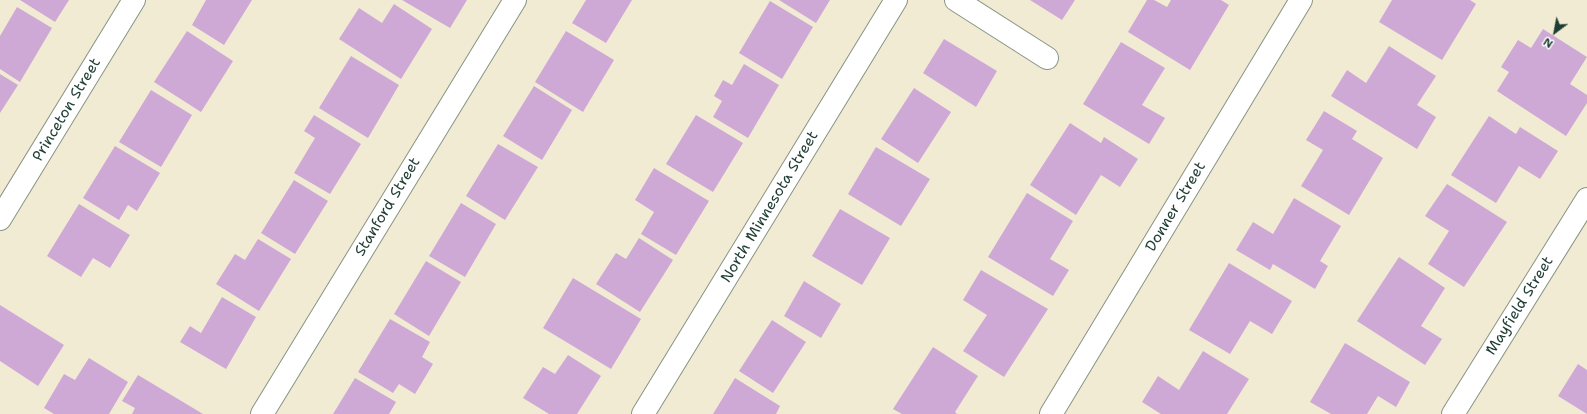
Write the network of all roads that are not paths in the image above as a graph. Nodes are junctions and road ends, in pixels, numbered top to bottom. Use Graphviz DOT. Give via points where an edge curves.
graph roads {
  1 [pos="134,0"];
  2 [pos="515,0"];
  3 [pos="896,0"];
  4 [pos="956,0"];
  5 [pos="1301,0"];
  6 [pos="1048,58"];
  7 [pos="1587,199"];
  8 [pos="0,219"];
  9 [pos="262,414"];
  10 [pos="643,414"];
  11 [pos="1051,414"];
  12 [pos="1453,414"];
  1 -- 8 [label="street, Princeton Street"];
  2 -- 9 [label="street, Stanford Street"];
  3 -- 10 [label="street, North Minnesota Street"];
  4 -- 6 [label="street"];
  5 -- 11 [label="street, Donner Street"];
  7 -- 12 [label="street, Mayfield Street"];
}
